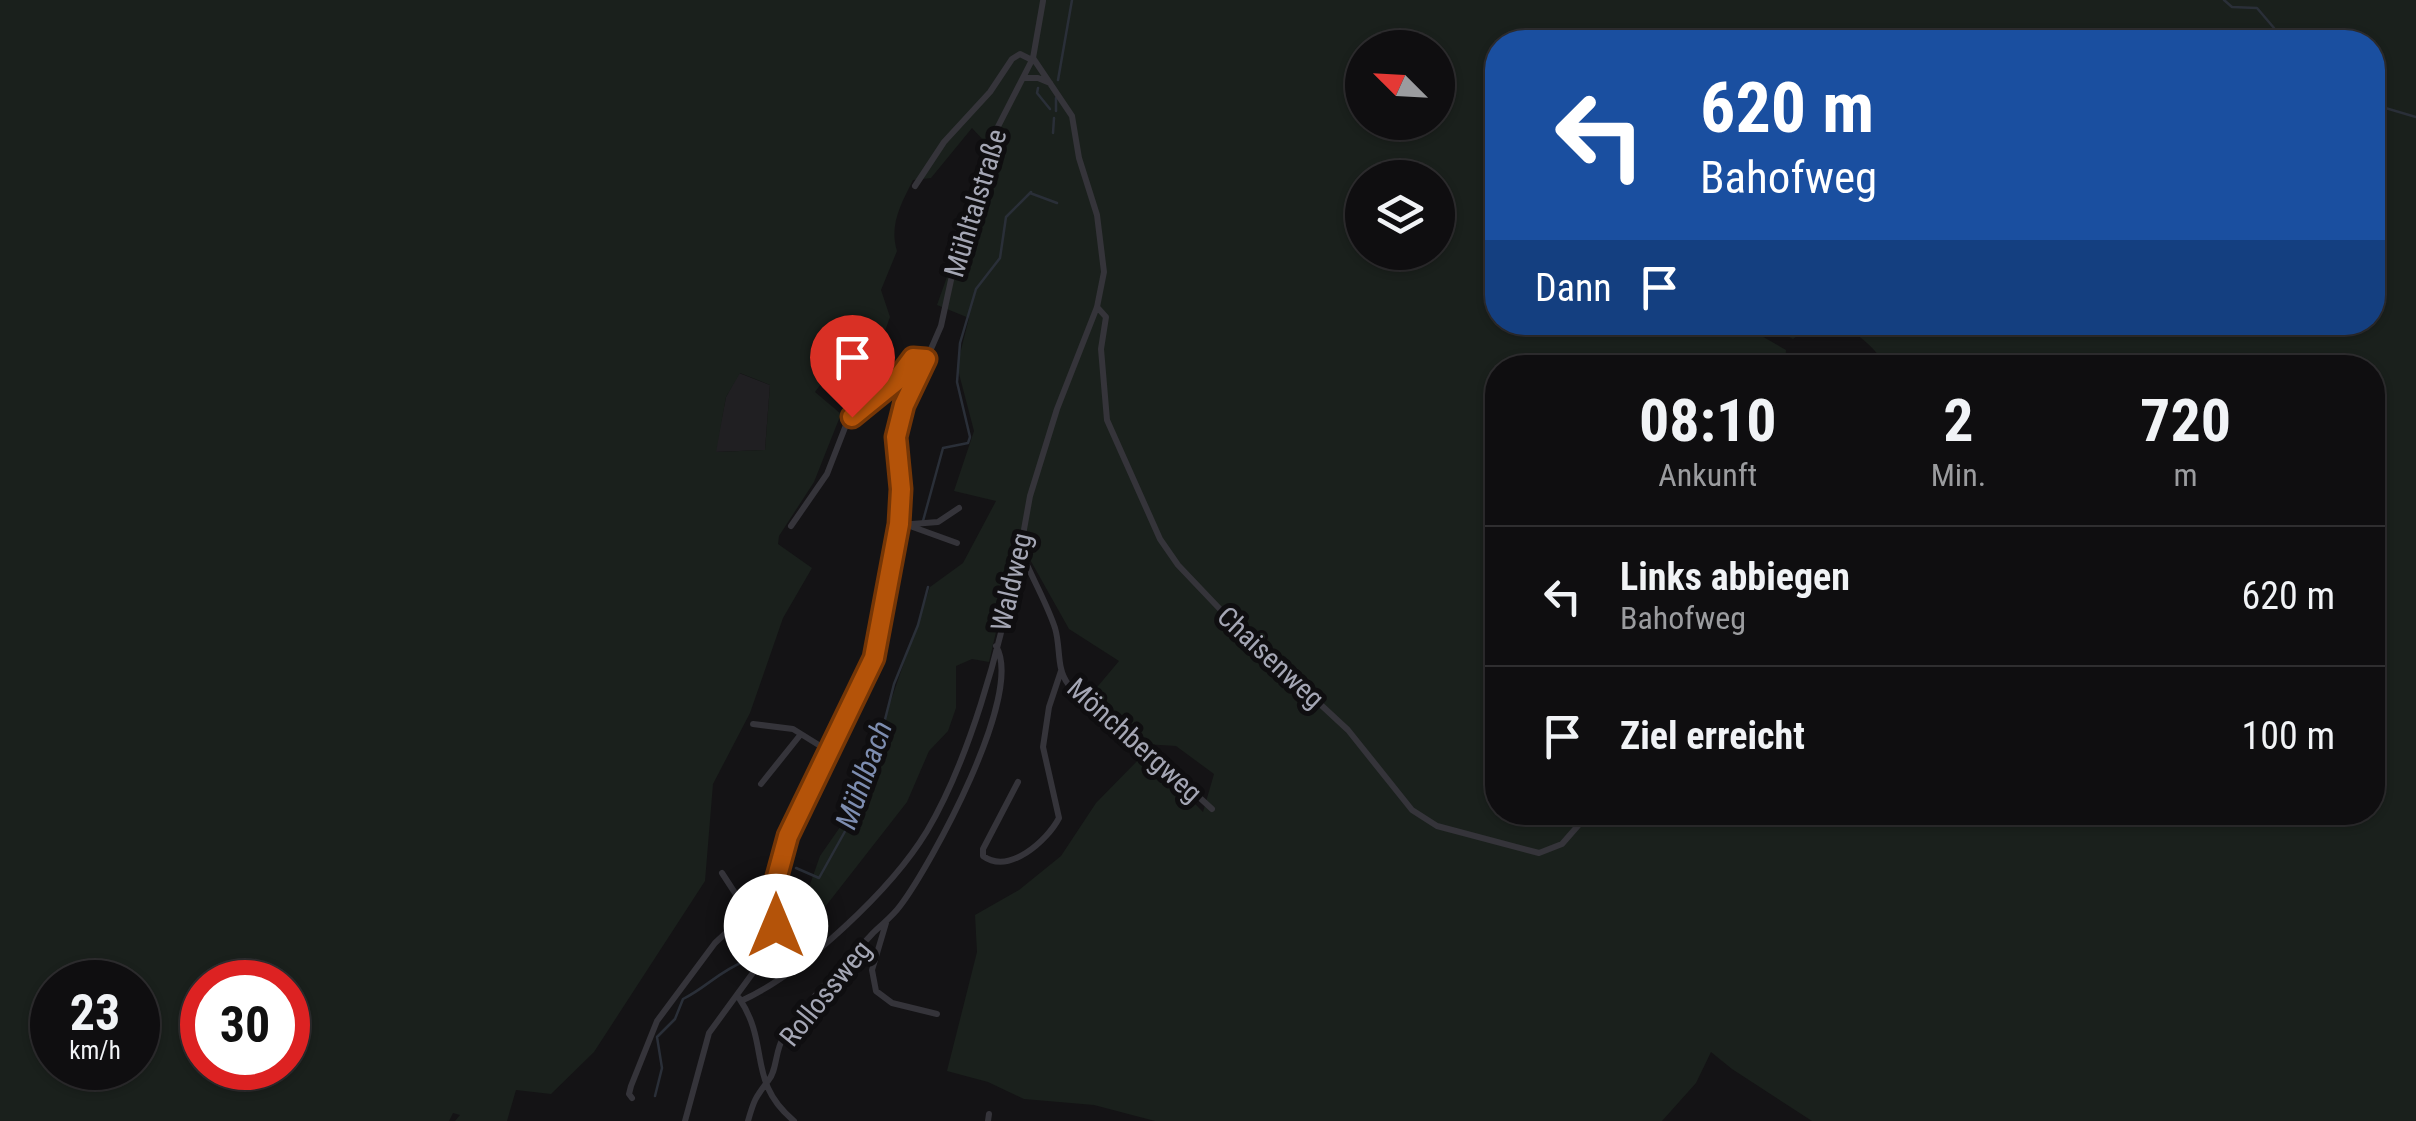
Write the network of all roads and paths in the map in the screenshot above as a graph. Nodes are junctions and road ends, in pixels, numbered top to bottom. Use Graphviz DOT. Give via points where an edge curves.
graph roads {
  1 [pos="1043,1"];
  2 [pos="1033,59"];
  3 [pos="1022,78"];
  4 [pos="1051,84"];
  5 [pos="914,186"];
  6 [pos="1097,307"];
  7 [pos="926,359"];
  8 [pos="960,508"];
  9 [pos="899,524"];
  10 [pos="792,526"];
  11 [pos="909,526"];
  12 [pos="957,543"];
  13 [pos="1018,563"];
  14 [pos="996,646"];
  15 [pos="1061,671"];
  16 [pos="753,724"];
  17 [pos="801,733"];
  18 [pos="830,752"];
  19 [pos="1018,782"];
  20 [pos="761,784"];
  21 [pos="1212,809"];
  22 [pos="1578,825"];
  23 [pos="722,874"];
  24 [pos="750,916"];
  25 [pos="775,918"];
  26 [pos="886,923"];
  27 [pos="748,980"];
  28 [pos="757,994"];
  29 [pos="740,998"];
  30 [pos="937,1014"];
  31 [pos="764,1084"];
  32 [pos="632,1098"];
  33 [pos="684,1121"];
  34 [pos="748,1121"];
  35 [pos="794,1121"];
  1 -- 2 [label="street"];
  2 -- 3 [label="street, Mühltalstraße"];
  2 -- 4 [label="street, Waldweg"];
  2 -- 5 [label="street" via="1012,59"];
  3 -- 4 [label="street"];
  3 -- 7 [label="street, Mühltalstraße" via="984,156 982,200"];
  4 -- 6 [label="street, Waldweg" via="1072,116 1097,215 1104,264"];
  6 -- 13 [label="street, Waldweg" via="1030,496"];
  6 -- 22 [label="street, Chaisenweg" via="1106,317 1101,372 1109,428 1178,564 1348,730 1412,810 1437,826 1534,853 1556,848"];
  7 -- 9 [label="street, Mühltalstraße" via="896,437"];
  7 -- 10 [label="street" via="913,358 852,417 827,474"];
  8 -- 11 [label="street" via="941,521"];
  9 -- 11 [label="street"];
  9 -- 18 [label="street, Mühltalstraße" via="874,658"];
  11 -- 12 [label="street"];
  13 -- 14 [label="street, Waldweg"];
  13 -- 15 [label="street, Mönchbergweg" via="1028,567 1050,614"];
  14 -- 26 [label="street" via="1000,676 980,757 944,839"];
  14 -- 28 [label="street, Waldweg" via="973,730 926,832 862,910"];
  15 -- 19 [label="street" via="1043,747 1059,818 1040,844 995,862 984,850"];
  15 -- 21 [label="street, Mönchbergweg" via="1076,692"];
  16 -- 17 [label="street"];
  17 -- 18 [label="street"];
  17 -- 20 [label="street"];
  18 -- 25 [label="street, Mühltalstraße" via="788,836"];
  23 -- 24 [label="street"];
  24 -- 25 [label="street"];
  24 -- 32 [label="street" via="716,942 656,1022"];
  25 -- 27 [label="street, Mühltalstraße" via="774,944"];
  26 -- 30 [label="street" via="872,970 875,990 892,1002"];
  26 -- 31 [label="street, Rollossweg" via="786,1033"];
  27 -- 28 [label="street"];
  27 -- 29 [label="street, Mühltalstraße"];
  28 -- 29 [label="street, Waldweg"];
  29 -- 31 [label="street" via="758,1037"];
  29 -- 33 [label="street, Mühltalstraße" via="707,1038"];
  31 -- 34 [label="street, Rollossweg"];
  31 -- 35 [label="street"];
}
